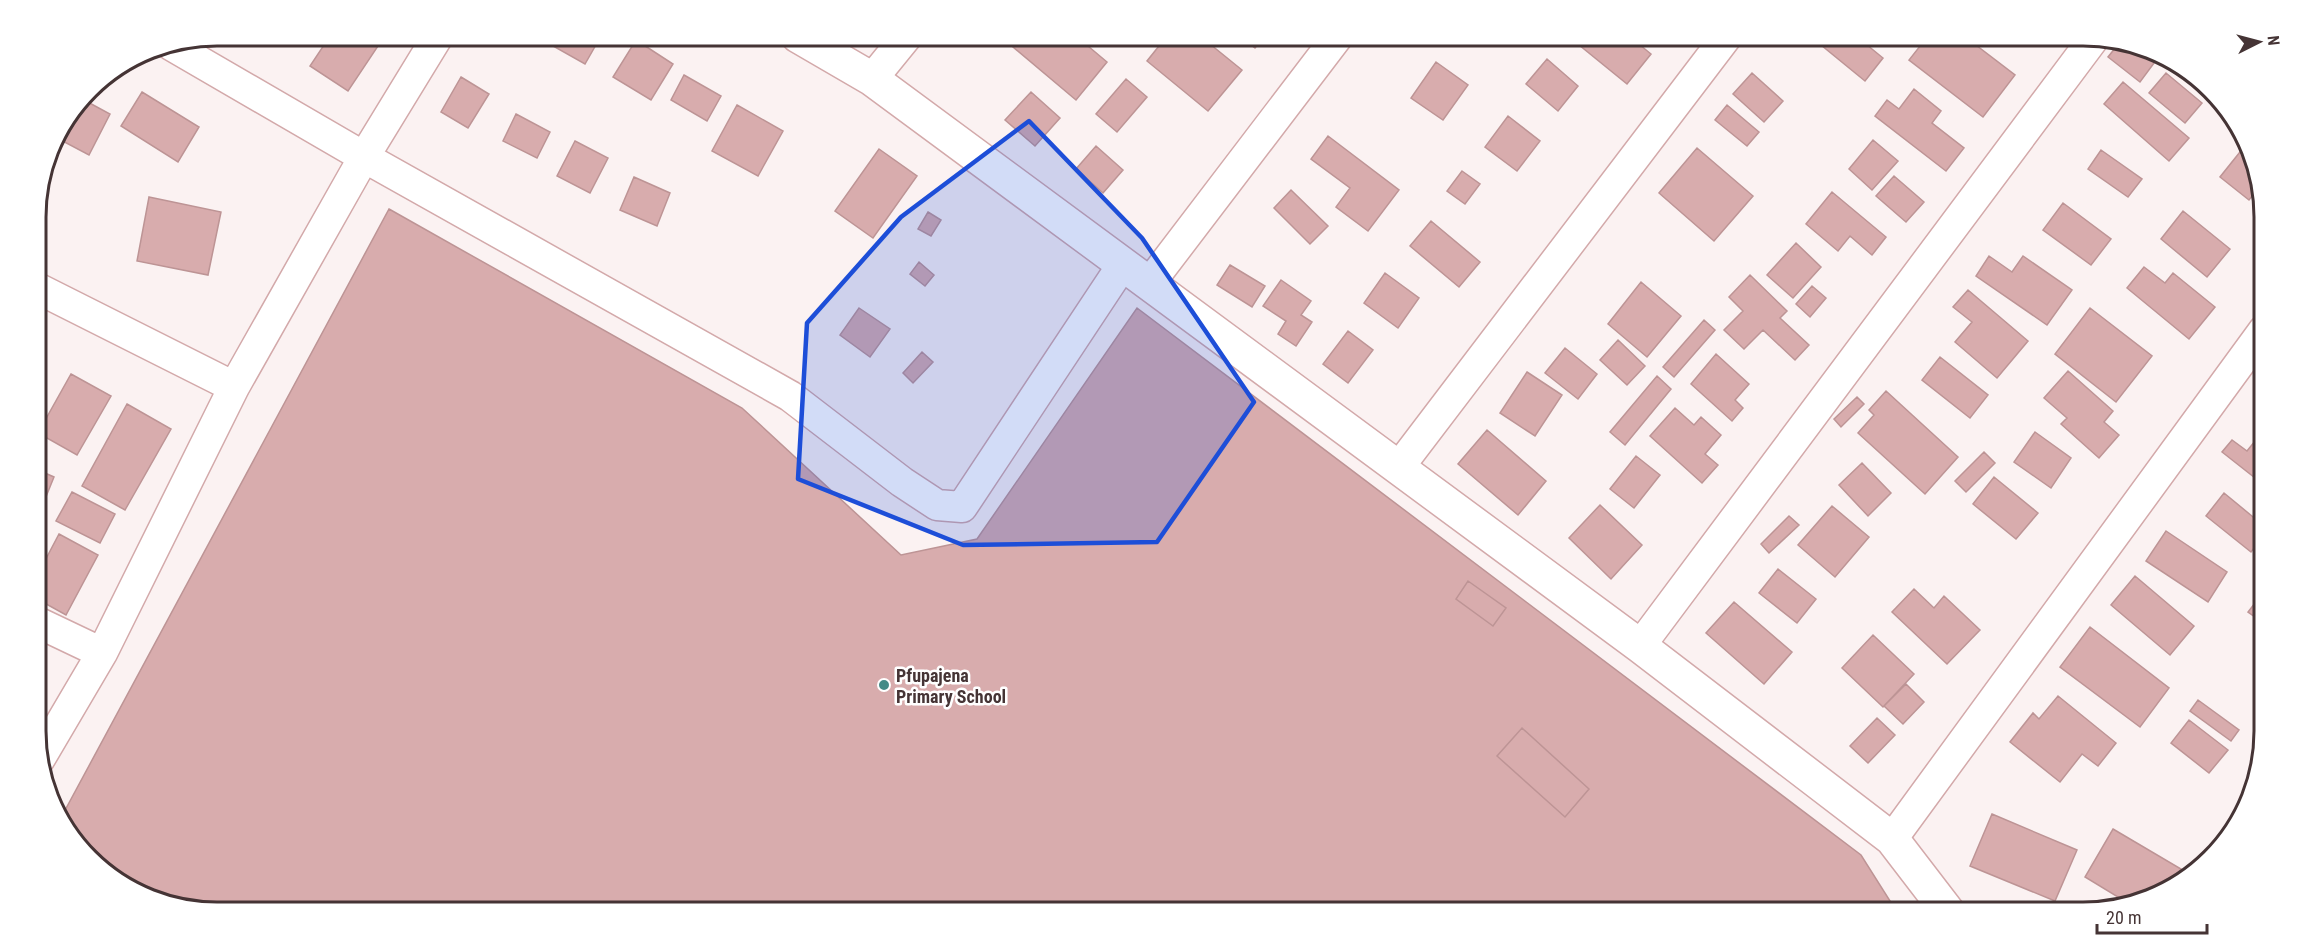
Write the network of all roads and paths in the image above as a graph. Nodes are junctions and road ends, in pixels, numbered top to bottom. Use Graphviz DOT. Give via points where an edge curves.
graph roads {
  1 [pos="432,46"];
  2 [pos="815,46"];
  3 [pos="899,46"];
  4 [pos="1330,46"];
  5 [pos="1719,46"];
  6 [pos="2088,46"];
  7 [pos="181,51"];
  8 [pos="872,79"];
  9 [pos="364,157"];
  10 [pos="1123,264"];
  11 [pos="1149,284"];
  12 [pos="47,293"];
  13 [pos="2254,344"];
  14 [pos="234,387"];
  15 [pos="1399,467"];
  16 [pos="46,626"];
  17 [pos="1640,646"];
  18 [pos="102,653"];
  19 [pos="47,746"];
  20 [pos="1892,839"];
  21 [pos="1940,901"];
  1 -- 9 [label="street"];
  2 -- 8 [label="street"];
  3 -- 8 [label="street"];
  4 -- 11 [label="street"];
  5 -- 15 [label="street"];
  6 -- 17 [label="street"];
  7 -- 9 [label="street"];
  8 -- 10 [label="street"];
  9 -- 10 [label="street" via="790,396 937,506 962,507"];
  9 -- 14 [label="street"];
  10 -- 11 [label="street"];
  11 -- 15 [label="street"];
  12 -- 14 [label="street"];
  13 -- 20 [label="street"];
  14 -- 18 [label="street"];
  15 -- 17 [label="street"];
  16 -- 18 [label="street"];
  17 -- 20 [label="street"];
  18 -- 19 [label="street"];
  20 -- 21 [label="street"];
}
